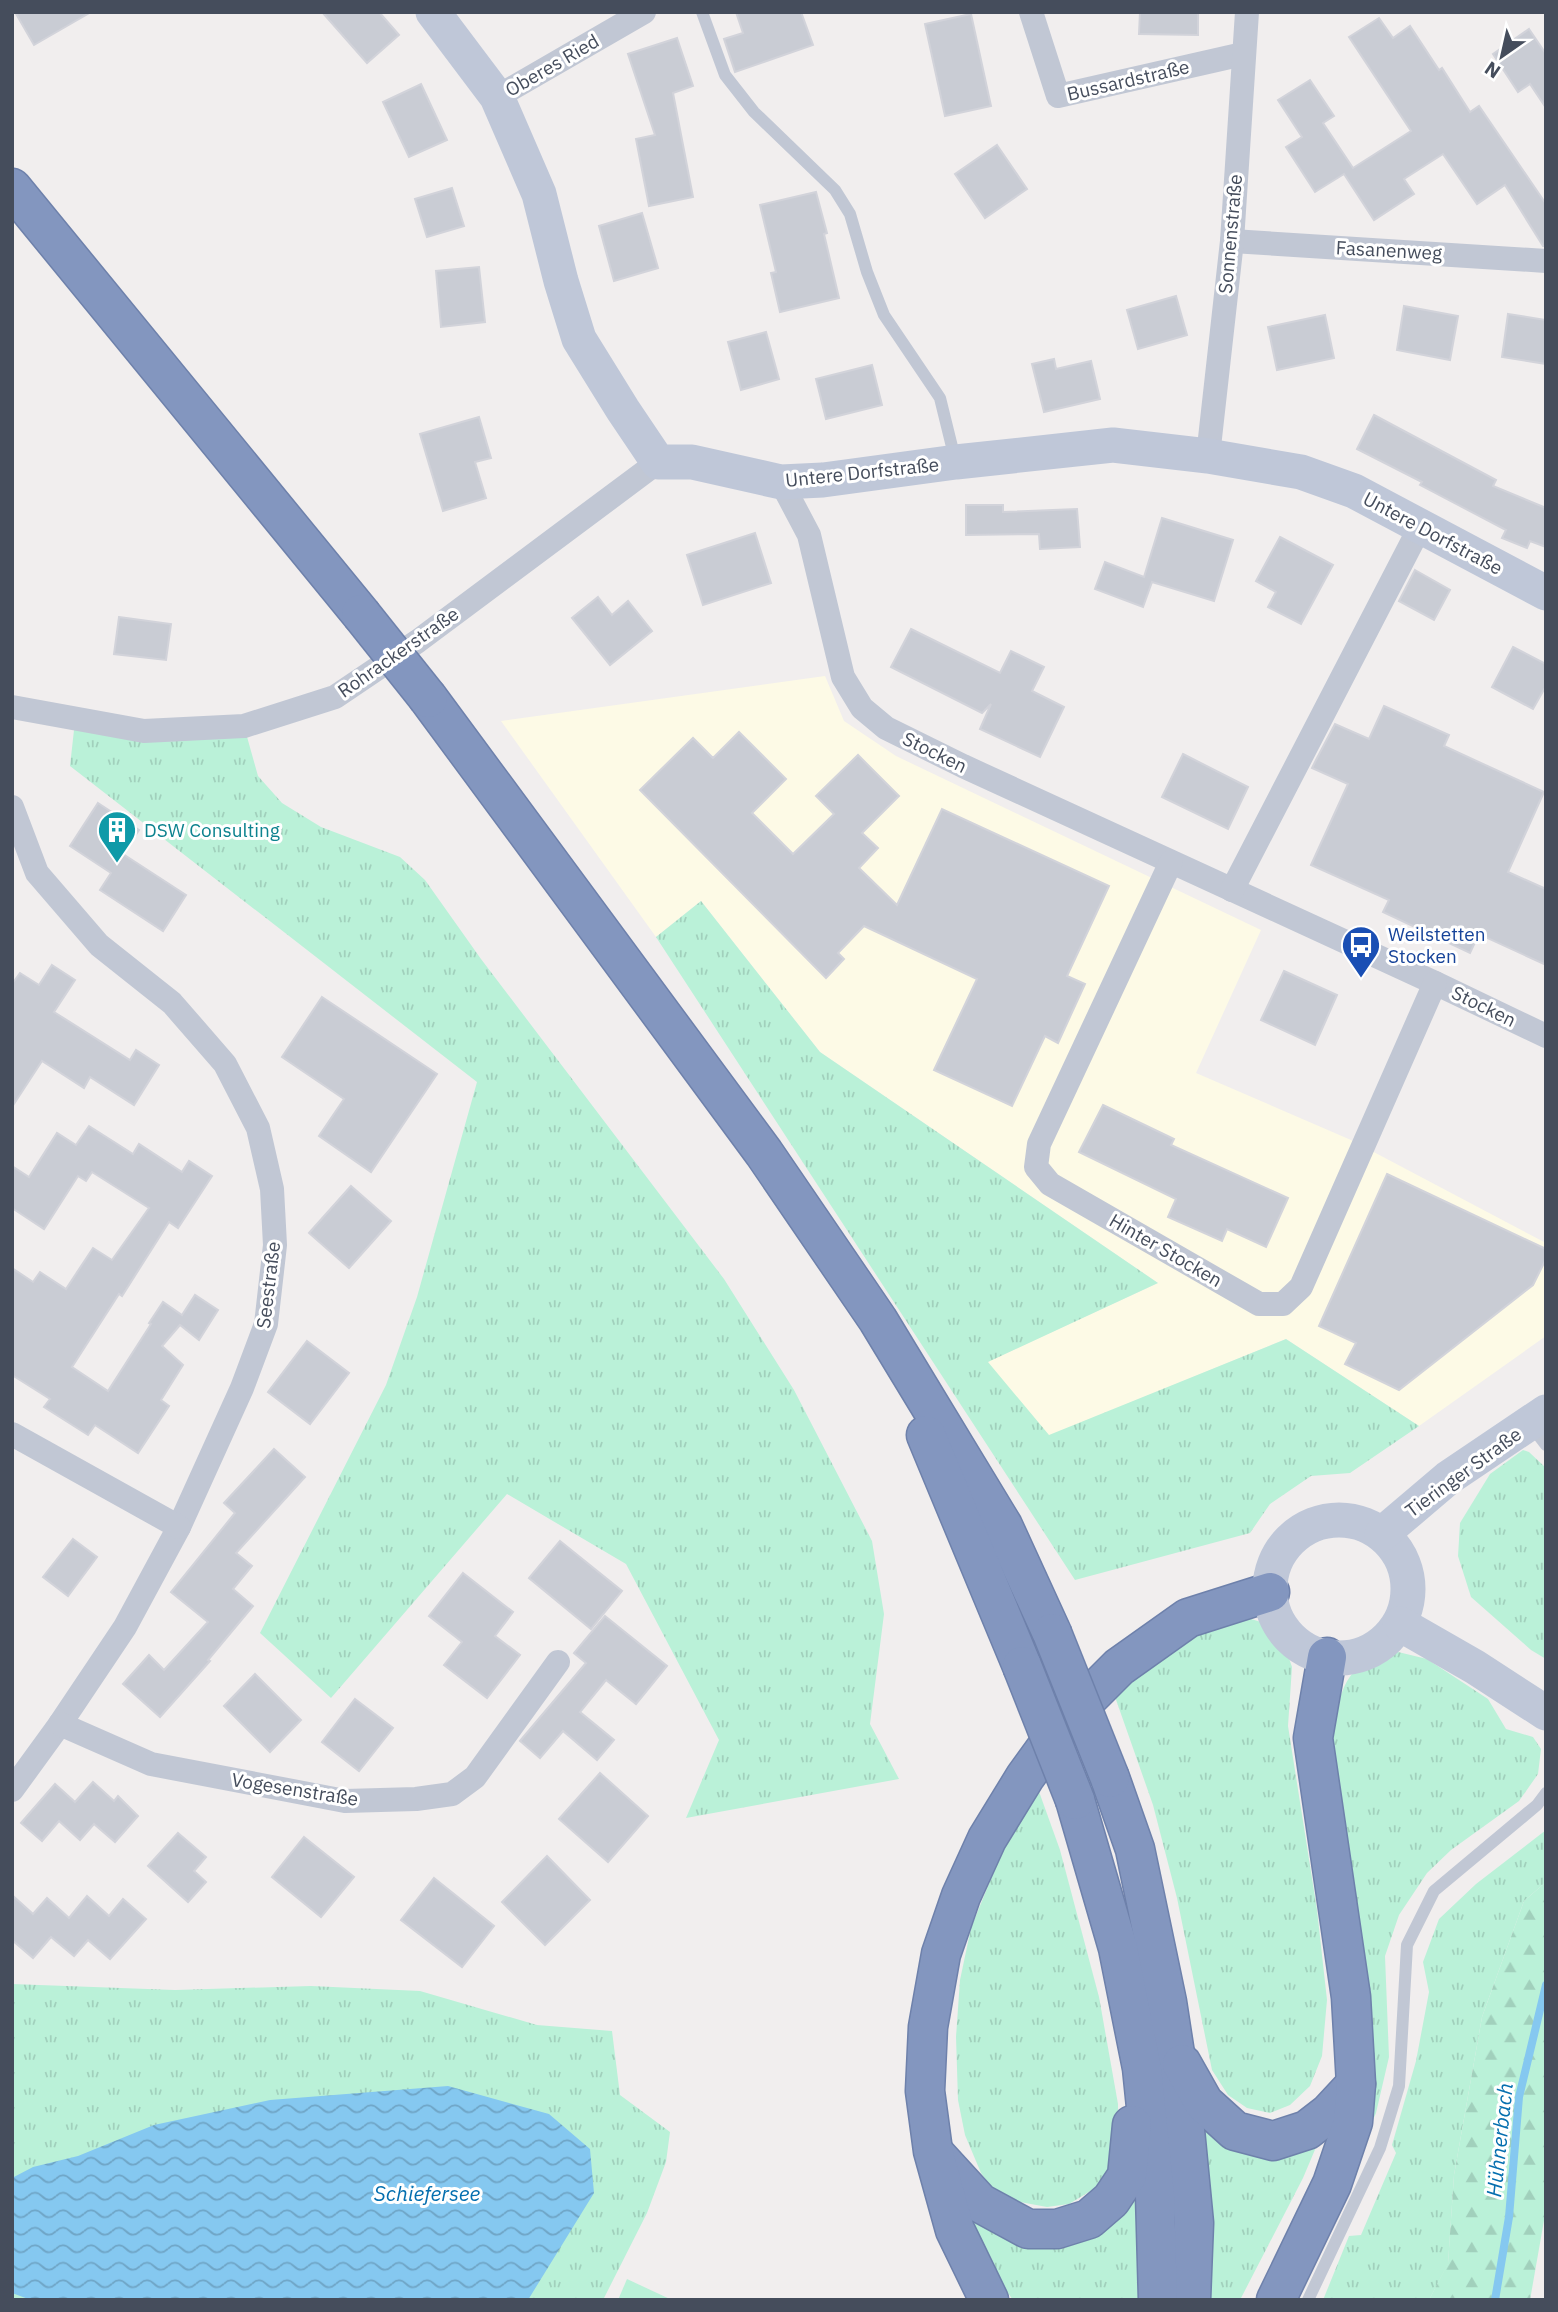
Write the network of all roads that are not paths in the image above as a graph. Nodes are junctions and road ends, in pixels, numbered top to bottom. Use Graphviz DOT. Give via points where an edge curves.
graph roads {
  1 [pos="433,12"];
  2 [pos="643,12"];
  3 [pos="702,12"];
  4 [pos="1031,12"];
  5 [pos="1247,12"];
  6 [pos="1243,54"];
  7 [pos="497,97"];
  8 [pos="12,188"];
  9 [pos="1232,241"];
  10 [pos="1546,261"];
  11 [pos="1208,456"];
  12 [pos="658,462"];
  13 [pos="956,462"];
  14 [pos="781,482"];
  15 [pos="1420,527"];
  16 [pos="1546,593"];
  17 [pos="13,714"];
  18 [pos="12,807"];
  19 [pos="1171,862"];
  20 [pos="1232,890"];
  21 [pos="1436,983"];
  22 [pos="1546,1036"];
  23 [pos="878,1320"];
  24 [pos="1538,1429"];
  25 [pos="12,1434"];
  26 [pos="179,1527"];
  27 [pos="1382,1534"];
  28 [pos="1269,1592"];
  29 [pos="1400,1623"];
  30 [pos="1327,1657"];
  31 [pos="558,1662"];
  32 [pos="1546,1713"];
  33 [pos="60,1724"];
  34 [pos="12,1790"];
  35 [pos="1546,1793"];
  36 [pos="1158,2060"];
  37 [pos="1356,2084"];
  38 [pos="933,2151"];
  39 [pos="989,2300"];
  40 [pos="1158,2300"];
  41 [pos="1191,2300"];
  42 [pos="1276,2300"];
  43 [pos="1308,2300"];
  1 -- 7 [label="street"];
  2 -- 7 [label="street, Oberes Ried"];
  3 -- 13 [label="lane" via="725,75 754,112 835,190 850,214 884,315 940,398"];
  4 -- 6 [label="street, Bussardstraße" via="1058,96"];
  5 -- 6 [label="street, Sonnenstraße"];
  6 -- 9 [label="street, Sonnenstraße"];
  7 -- 12 [label="street" via="539,194 579,339"];
  8 -- 23 [label="highway, bridge" via="428,698 764,1153"];
  9 -- 10 [label="street, Fasanenweg"];
  9 -- 11 [label="street, Sonnenstraße"];
  11 -- 13 [label="street, Untere Dorfstraße" via="1112,446"];
  11 -- 15 [label="street, Untere Dorfstraße" via="1301,472 1354,491"];
  12 -- 14 [label="street, Untere Dorfstraße" via="692,461"];
  12 -- 17 [label="street, Rohrackerstraße" via="418,641 335,697 244,726 145,731"];
  13 -- 14 [label="street, Untere Dorfstraße"];
  14 -- 19 [label="street, Stocken" via="809,535 843,677 862,708 886,728"];
  15 -- 16 [label="street, Untere Dorfstraße"];
  15 -- 20 [label="street"];
  18 -- 26 [label="street, Seestraße" via="37,873 100,945 172,1003 225,1064 258,1128 272,1189 275,1245 267,1324"];
  19 -- 20 [label="street, Stocken"];
  19 -- 21 [label="street, Hinter Stocken" via="1040,1144 1036,1167 1051,1184 1259,1304 1283,1304 1301,1287"];
  20 -- 21 [label="street, Stocken"];
  21 -- 22 [label="street, Stocken"];
  23 -- 36 [label="highway, bridge" via="1075,1800 1118,1948"];
  23 -- 36 [label="highway, bridge" via="1003,1526 1110,1778 1135,1849 1167,2002"];
  24 -- 27 [label="street, Tieringer Straße" via="1448,1478"];
  25 -- 26 [label="street"];
  26 -- 33 [label="street, Seestraße" via="125,1627"];
  27 -- 28 [label="street" via="1362,1523 1340,1519 1297,1533 1281,1550"];
  27 -- 29 [label="street" via="1396,1548 1409,1585"];
  28 -- 30 [label="street" via="1287,1635 1305,1649"];
  28 -- 38 [label="highway" via="1188,1618 1119,1667 1067,1718 987,1839 961,1896 936,1978 925,2091"];
  29 -- 30 [label="street" via="1387,1640 1368,1652 1348,1658"];
  29 -- 32 [label="street"];
  30 -- 37 [label="highway" via="1313,1738 1350,1997"];
  31 -- 33 [label="street, Vogesenstraße" via="475,1777 452,1794 416,1799 345,1801 150,1764"];
  33 -- 34 [label="street, Seestraße"];
  35 -- 43 [label="lane" via="1434,1891 1408,1945 1399,2086 1380,2148"];
  36 -- 37 [label="highway" via="1234,2131 1273,2141 1307,2130"];
  36 -- 38 [label="highway" via="1131,2128 1127,2176 1111,2200 1088,2219 1057,2229 1028,2230 980,2203"];
  36 -- 40 [label="highway"];
  36 -- 41 [label="highway" via="1194,2223"];
  37 -- 42 [label="highway" via="1353,2122 1332,2184"];
  38 -- 39 [label="highway" via="956,2230"];
}
